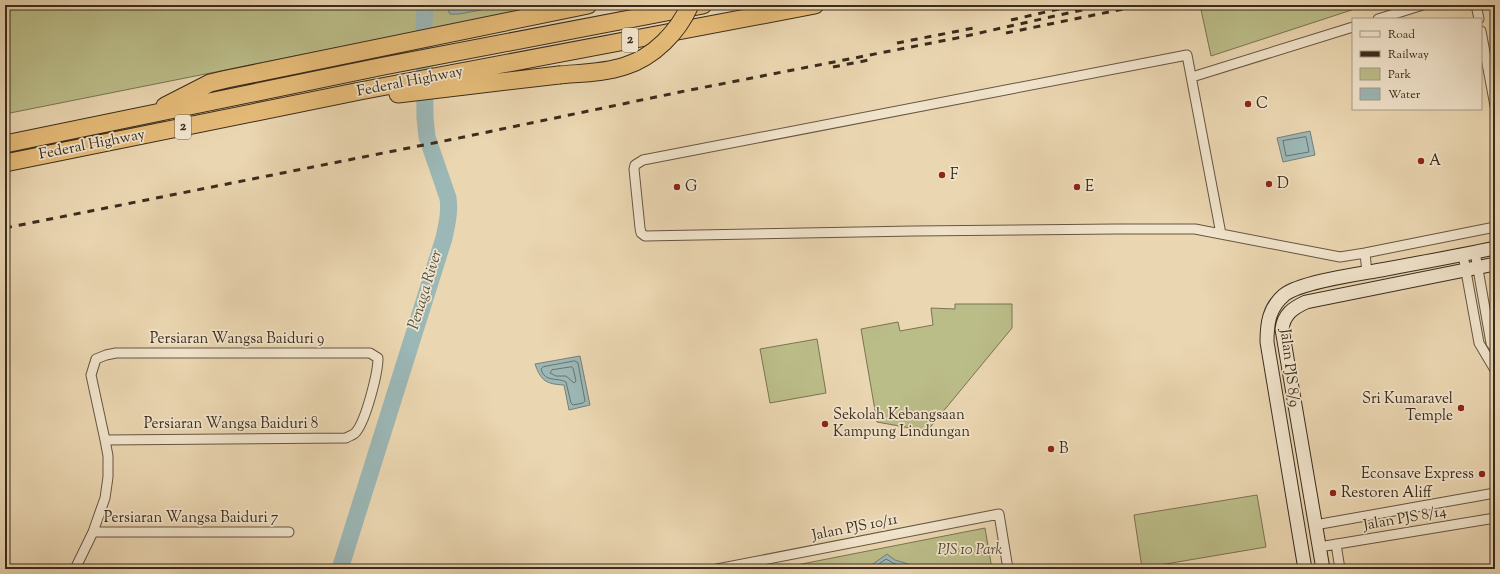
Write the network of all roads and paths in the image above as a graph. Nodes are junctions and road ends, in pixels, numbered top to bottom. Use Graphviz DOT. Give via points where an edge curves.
graph roads {
  1 [pos="588,5"];
  2 [pos="698,5"];
  3 [pos="815,5"];
  4 [pos="1424,5"];
  5 [pos="1476,5"];
  6 [pos="1381,18"];
  7 [pos="1479,18"];
  8 [pos="1352,27"];
  9 [pos="1482,36"];
  10 [pos="1192,77"];
  11 [pos="360,91"];
  12 [pos="1495,106"];
  13 [pos="146,116"];
  14 [pos="5,144"];
  15 [pos="5,163"];
  16 [pos="1495,227"];
  17 [pos="1221,234"];
  18 [pos="1495,248"];
  19 [pos="1365,253"];
  20 [pos="1469,253"];
  21 [pos="1495,264"];
  22 [pos="1472,269"];
  23 [pos="1367,273"];
  24 [pos="1286,316"];
  25 [pos="1268,320"];
  26 [pos="1495,349"];
  27 [pos="1495,370"];
  28 [pos="355,433"];
  29 [pos="105,440"];
  30 [pos="1303,448"];
  31 [pos="1285,451"];
  32 [pos="1495,493"];
  33 [pos="1495,518"];
  34 [pos="1315,524"];
  35 [pos="93,532"];
  36 [pos="289,532"];
  37 [pos="1336,544"];
  38 [pos="1319,547"];
  39 [pos="75,569"];
  40 [pos="717,569"];
  41 [pos="1008,569"];
  42 [pos="1305,569"];
  43 [pos="1323,569"];
  44 [pos="1340,569"];
  1 -- 13 [label="highway" via="210,83"];
  2 -- 11 [label="highway, bridge" via="686,15 665,42 637,62 624,66 387,95"];
  2 -- 13 [label="highway, Federal Highway / 2" via="384,66"];
  3 -- 11 [label="highway, Federal Highway / 2"];
  4 -- 6 [label="street"];
  5 -- 7 [label="street"];
  8 -- 10 [label="street"];
  9 -- 12 [label="street"];
  10 -- 17 [label="street"];
  10 -- 17 [label="street" via="1187,55 642,160 634,168 640,228 645,236 655,239 914,230 1195,230"];
  11 -- 15 [label="highway, Federal Highway / 2"];
  13 -- 14 [label="highway, Federal Highway / 2"];
  16 -- 19 [label="street"];
  17 -- 19 [label="street" via="1340,257"];
  18 -- 20 [label="street, Jalan PJS 8/9"];
  19 -- 23 [label="street"];
  20 -- 22 [label="street"];
  20 -- 23 [label="street, Jalan PJS 8/9"];
  21 -- 22 [label="street, Jalan PJS 8/9"];
  22 -- 24 [label="street, Jalan PJS 8/9" via="1306,302 1295,307"];
  22 -- 26 [label="street" via="1491,343"];
  22 -- 27 [label="street" via="1479,343"];
  23 -- 25 [label="street, Jalan PJS 8/9" via="1296,289 1285,294 1276,303"];
  24 -- 25 [label="street"];
  24 -- 30 [label="street, Jalan PJS 8/9" via="1282,329"];
  25 -- 31 [label="street, Jalan PJS 8/9" via="1267,342"];
  28 -- 29 [label="street, Persiaran Wangsa Baiduri 8" via="346,438"];
  28 -- 29 [label="street, Persiaran Wangsa Baiduri 9" via="374,384 378,364 378,358 370,353 116,353 96,358 91,374"];
  29 -- 35 [label="street" via="108,477 105,498"];
  30 -- 31 [label="street"];
  30 -- 34 [label="street, Jalan PJS 8/9"];
  31 -- 42 [label="street, Jalan PJS 8/9"];
  32 -- 34 [label="street"];
  33 -- 37 [label="street, Jalan PJS 8/14"];
  34 -- 38 [label="street, Jalan PJS 8/9"];
  35 -- 36 [label="street, Persiaran Wangsa Baiduri 7"];
  35 -- 39 [label="street"];
  37 -- 38 [label="street, Jalan PJS 8/14"];
  37 -- 44 [label="street"];
  38 -- 43 [label="street, Jalan PJS 8/9"];
  40 -- 41 [label="street, Jalan PJS 10/11" via="999,514"];
}
